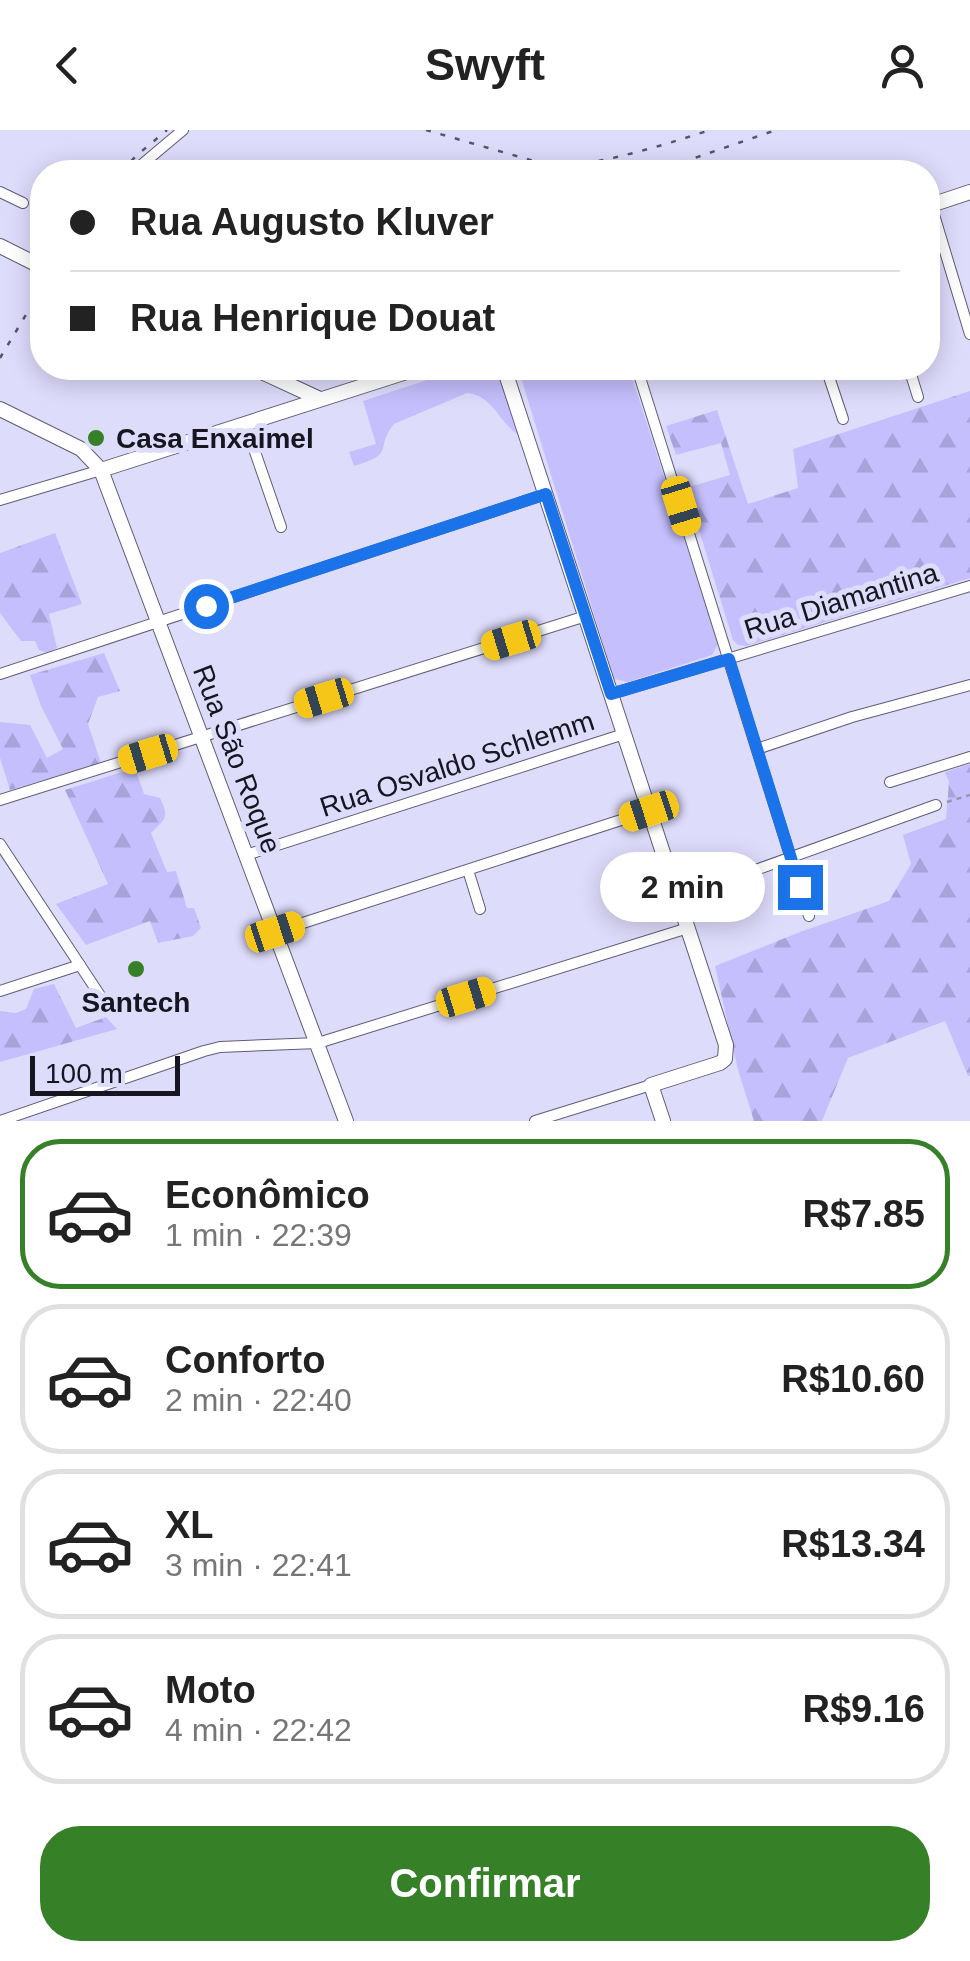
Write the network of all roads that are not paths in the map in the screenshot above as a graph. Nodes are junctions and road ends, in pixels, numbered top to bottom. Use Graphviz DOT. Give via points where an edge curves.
graph roads {
  1 [pos="184,130"];
  2 [pos="148,160"];
  3 [pos="0,192"];
  4 [pos="970,192"];
  5 [pos="940,202"];
  6 [pos="23,203"];
  7 [pos="940,239"];
  8 [pos="0,246"];
  9 [pos="30,261"];
  10 [pos="970,280"];
  11 [pos="955,285"];
  12 [pos="970,334"];
  13 [pos="279,380"];
  14 [pos="288,380"];
  15 [pos="381,380"];
  16 [pos="508,380"];
  17 [pos="642,380"];
  18 [pos="830,380"];
  19 [pos="913,380"];
  20 [pos="286,383"];
  21 [pos="918,398"];
  22 [pos="320,399"];
  23 [pos="0,409"];
  24 [pos="284,410"];
  25 [pos="842,419"];
  26 [pos="246,423"];
  27 [pos="81,450"];
  28 [pos="131,460"];
  29 [pos="101,470"];
  30 [pos="546,494"];
  31 [pos="0,500"];
  32 [pos="281,528"];
  33 [pos="970,586"];
  34 [pos="586,616"];
  35 [pos="158,622"];
  36 [pos="729,659"];
  37 [pos="0,674"];
  38 [pos="970,685"];
  39 [pos="611,694"];
  40 [pos="624,734"];
  41 [pos="202,737"];
  42 [pos="757,749"];
  43 [pos="970,757"];
  44 [pos="890,782"];
  45 [pos="0,800"];
  46 [pos="936,805"];
  47 [pos="649,811"];
  48 [pos="0,844"];
  49 [pos="246,855"];
  50 [pos="791,858"];
  51 [pos="468,870"];
  52 [pos="678,898"];
  53 [pos="480,909"];
  54 [pos="809,916"];
  55 [pos="688,928"];
  56 [pos="275,932"];
  57 [pos="80,965"];
  58 [pos="0,991"];
  59 [pos="101,997"];
  60 [pos="318,1043"];
  61 [pos="652,1085"];
  62 [pos="550,1119"];
  63 [pos="0,1120"];
  64 [pos="346,1121"];
  65 [pos="534,1121"];
  66 [pos="664,1121"];
  1 -- 2 [label="street"];
  3 -- 6 [label="street"];
  4 -- 5 [label="street"];
  7 -- 11 [label="street"];
  8 -- 9 [label="street"];
  10 -- 11 [label="street"];
  11 -- 12 [label="street"];
  13 -- 20 [label="street"];
  14 -- 20 [label="lane"];
  15 -- 22 [label="street"];
  16 -- 30 [label="street"];
  17 -- 36 [label="street"];
  18 -- 25 [label="street"];
  19 -- 21 [label="street"];
  20 -- 22 [label="street"];
  20 -- 24 [label="street" via="290,399"];
  22 -- 24 [label="street"];
  23 -- 27 [label="street, Rua São Roque"];
  24 -- 26 [label="street"];
  26 -- 28 [label="street"];
  26 -- 32 [label="street"];
  27 -- 28 [label="street"];
  27 -- 29 [label="street, Rua São Roque"];
  28 -- 29 [label="street"];
  29 -- 31 [label="street"];
  29 -- 35 [label="street, Rua São Roque"];
  30 -- 34 [label="street"];
  30 -- 35 [label="street"];
  33 -- 36 [label="street, Rua Diamantina"];
  34 -- 39 [label="street"];
  34 -- 41 [label="street"];
  35 -- 37 [label="street"];
  35 -- 41 [label="street, Rua São Roque"];
  36 -- 39 [label="street, Rua Diamantina"];
  36 -- 42 [label="street"];
  38 -- 42 [label="street"];
  39 -- 40 [label="street"];
  40 -- 47 [label="street"];
  40 -- 49 [label="street, Rua Osvaldo Schlemm"];
  41 -- 45 [label="street"];
  41 -- 49 [label="street, Rua São Roque"];
  42 -- 50 [label="street"];
  43 -- 44 [label="street"];
  46 -- 50 [label="street"];
  47 -- 51 [label="street"];
  47 -- 52 [label="street"];
  48 -- 57 [label="street"];
  49 -- 56 [label="street, Rua São Roque"];
  50 -- 52 [label="street"];
  50 -- 54 [label="street"];
  51 -- 53 [label="street"];
  51 -- 56 [label="street"];
  52 -- 55 [label="street"];
  55 -- 60 [label="street"];
  55 -- 61 [label="street" via="725,1058"];
  56 -- 60 [label="street, Rua São Roque"];
  57 -- 58 [label="street"];
  57 -- 59 [label="street"];
  60 -- 63 [label="street" via="220,1047"];
  60 -- 64 [label="street, Rua São Roque"];
  61 -- 62 [label="street"];
  61 -- 66 [label="street"];
  62 -- 65 [label="street"];
}
